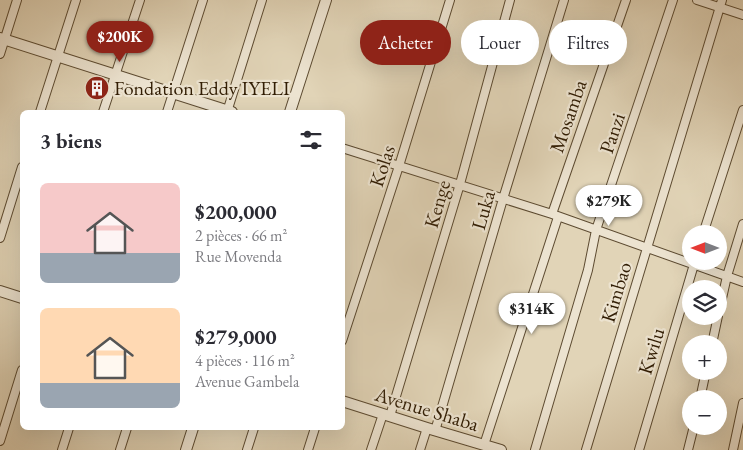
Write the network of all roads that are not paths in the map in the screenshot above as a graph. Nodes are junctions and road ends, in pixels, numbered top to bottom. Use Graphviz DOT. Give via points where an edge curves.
graph roads {
  1 [pos="17,0"];
  2 [pos="76,0"];
  3 [pos="140,0"];
  4 [pos="203,0"];
  5 [pos="262,0"];
  6 [pos="326,0"];
  7 [pos="450,0"];
  8 [pos="510,0"];
  9 [pos="564,0"];
  10 [pos="626,0"];
  11 [pos="673,0"];
  12 [pos="697,0"];
  13 [pos="721,4"];
  14 [pos="743,15"];
  15 [pos="2,39"];
  16 [pos="0,54"];
  17 [pos="58,57"];
  18 [pos="114,75"];
  19 [pos="173,94"];
  20 [pos="41,110"];
  21 [pos="104,110"];
  22 [pos="168,110"];
  23 [pos="223,110"];
  24 [pos="230,110"];
  25 [pos="291,110"];
  26 [pos="743,110"];
  27 [pos="345,149"];
  28 [pos="399,166"];
  29 [pos="20,173"];
  30 [pos="460,184"];
  31 [pos="503,199"];
  32 [pos="555,216"];
  33 [pos="743,224"];
  34 [pos="707,225"];
  35 [pos="596,230"];
  36 [pos="0,238"];
  37 [pos="647,247"];
  38 [pos="682,258"];
  39 [pos="692,270"];
  40 [pos="713,270"];
  41 [pos="727,276"];
  42 [pos="726,280"];
  43 [pos="743,282"];
  44 [pos="0,291"];
  45 [pos="20,297"];
  46 [pos="345,331"];
  47 [pos="20,376"];
  48 [pos="345,402"];
  49 [pos="743,403"];
  50 [pos="387,415"];
  51 [pos="431,429"];
  52 [pos="68,430"];
  53 [pos="126,430"];
  54 [pos="192,430"];
  55 [pos="253,430"];
  56 [pos="314,430"];
  57 [pos="692,435"];
  58 [pos="0,441"];
  59 [pos="484,445"];
  60 [pos="468,446"];
  61 [pos="62,450"];
  62 [pos="120,450"];
  63 [pos="186,450"];
  64 [pos="247,450"];
  65 [pos="308,450"];
  66 [pos="371,450"];
  67 [pos="420,450"];
  68 [pos="501,450"];
  69 [pos="535,450"];
  70 [pos="586,450"];
  71 [pos="639,450"];
  72 [pos="688,450"];
  73 [pos="734,450"];
  1 -- 15 [label="street"];
  2 -- 17 [label="street"];
  3 -- 18 [label="street"];
  4 -- 19 [label="street"];
  5 -- 24 [label="street"];
  6 -- 25 [label="street"];
  7 -- 28 [label="street, Kolas"];
  8 -- 30 [label="street, Kenge"];
  9 -- 31 [label="street, Luka"];
  10 -- 32 [label="street, Mosamba"];
  11 -- 35 [label="street, Panzi"];
  12 -- 13 [label="street"];
  13 -- 14 [label="street"];
  13 -- 37 [label="street, Kimbao"];
  15 -- 16 [label="street"];
  15 -- 17 [label="street"];
  17 -- 18 [label="street"];
  17 -- 20 [label="street"];
  18 -- 19 [label="street"];
  18 -- 21 [label="street"];
  19 -- 22 [label="street"];
  19 -- 23 [label="street"];
  26 -- 34 [label="street"];
  27 -- 28 [label="street"];
  28 -- 30 [label="street"];
  28 -- 46 [label="street, Kolas"];
  29 -- 36 [label="street"];
  30 -- 31 [label="street"];
  30 -- 50 [label="street, Kenge"];
  31 -- 32 [label="street"];
  31 -- 51 [label="street, Luka"];
  32 -- 35 [label="street"];
  32 -- 59 [label="street, Mosamba"];
  33 -- 41 [label="street"];
  35 -- 37 [label="street"];
  35 -- 69 [label="street, Panzi" via="588,270"];
  37 -- 38 [label="street"];
  37 -- 70 [label="street, Kimbao"];
  39 -- 71 [label="street, Kwilu"];
  40 -- 41 [label="street"];
  41 -- 42 [label="street"];
  41 -- 43 [label="street"];
  44 -- 45 [label="street"];
  47 -- 58 [label="street"];
  48 -- 50 [label="street, Avenue Shaba"];
  49 -- 73 [label="street"];
  50 -- 51 [label="street, Avenue Shaba"];
  50 -- 66 [label="street, Kenge"];
  51 -- 60 [label="street, Avenue Shaba"];
  51 -- 67 [label="street, Luka"];
  52 -- 61 [label="street"];
  53 -- 62 [label="street"];
  54 -- 63 [label="street"];
  55 -- 64 [label="street"];
  56 -- 65 [label="street"];
  57 -- 72 [label="street"];
  59 -- 60 [label="street, Avenue Shaba"];
  59 -- 68 [label="street, Avenue Shaba"];
}
